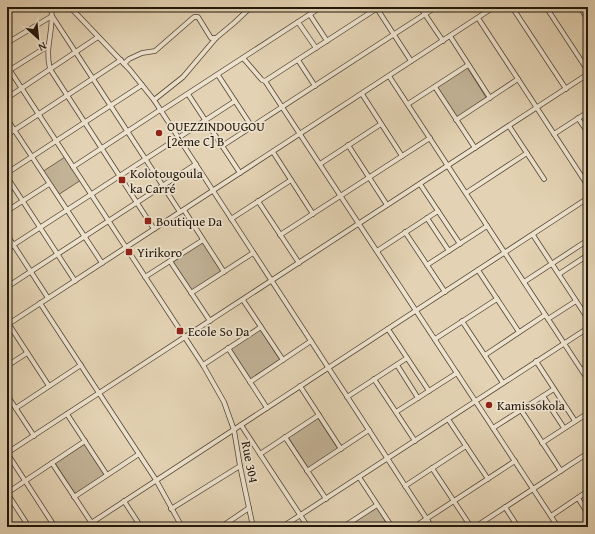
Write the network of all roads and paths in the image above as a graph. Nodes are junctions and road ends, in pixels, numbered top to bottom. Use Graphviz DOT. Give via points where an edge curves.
graph roads {
  1 [pos="51,7"];
  2 [pos="70,7"];
  3 [pos="250,7"];
  4 [pos="321,7"];
  5 [pos="420,7"];
  6 [pos="436,7"];
  7 [pos="494,7"];
  8 [pos="512,7"];
  9 [pos="546,7"];
  10 [pos="580,7"];
  11 [pos="377,8"];
  12 [pos="310,14"];
  13 [pos="425,14"];
  14 [pos="52,16"];
  15 [pos="478,18"];
  16 [pos="588,20"];
  17 [pos="298,22"];
  18 [pos="394,34"];
  19 [pos="450,36"];
  20 [pos="98,37"];
  21 [pos="216,38"];
  22 [pos="327,41"];
  23 [pos="442,41"];
  24 [pos="7,43"];
  25 [pos="48,46"];
  26 [pos="316,48"];
  27 [pos="76,52"];
  28 [pos="243,58"];
  29 [pos="121,60"];
  30 [pos="298,60"];
  31 [pos="411,61"];
  32 [pos="124,64"];
  33 [pos="468,65"];
  34 [pos="8,68"];
  35 [pos="50,69"];
  36 [pos="588,70"];
  37 [pos="588,74"];
  38 [pos="218,75"];
  39 [pos="389,76"];
  40 [pos="93,78"];
  41 [pos="518,79"];
  42 [pos="265,81"];
  43 [pos="142,85"];
  44 [pos="315,86"];
  45 [pos="435,87"];
  46 [pos="22,88"];
  47 [pos="566,89"];
  48 [pos="188,94"];
  49 [pos="362,94"];
  50 [pos="67,96"];
  51 [pos="7,98"];
  52 [pos="490,98"];
  53 [pos="154,100"];
  54 [pos="235,101"];
  55 [pos="408,104"];
  56 [pos="110,105"];
  57 [pos="282,107"];
  58 [pos="537,108"];
  59 [pos="161,111"];
  60 [pos="588,112"];
  61 [pos="39,114"];
  62 [pos="578,118"];
  63 [pos="7,119"];
  64 [pos="205,120"];
  65 [pos="456,120"];
  66 [pos="84,122"];
  67 [pos="381,124"];
  68 [pos="509,126"];
  69 [pos="252,127"];
  70 [pos="14,130"];
  71 [pos="128,132"];
  72 [pos="588,133"];
  73 [pos="300,134"];
  74 [pos="554,134"];
  75 [pos="7,135"];
  76 [pos="178,138"];
  77 [pos="430,138"];
  78 [pos="56,141"];
  79 [pos="348,145"];
  80 [pos="222,146"];
  81 [pos="102,148"];
  82 [pos="475,148"];
  83 [pos="273,152"];
  84 [pos="527,153"];
  85 [pos="402,156"];
  86 [pos="32,157"];
  87 [pos="146,159"];
  88 [pos="196,164"];
  89 [pos="320,164"];
  90 [pos="448,166"];
  91 [pos="73,167"];
  92 [pos="7,173"];
  93 [pos="240,173"];
  94 [pos="120,176"];
  95 [pos="7,177"];
  96 [pos="369,178"];
  97 [pos="544,179"];
  98 [pos="291,180"];
  99 [pos="50,184"];
  100 [pos="420,184"];
  101 [pos="163,186"];
  102 [pos="588,186"];
  103 [pos="213,191"];
  104 [pos="466,193"];
  105 [pos="91,194"];
  106 [pos="341,196"];
  107 [pos="588,198"];
  108 [pos="23,201"];
  109 [pos="137,202"];
  110 [pos="258,202"];
  111 [pos="387,205"];
  112 [pos="67,210"];
  113 [pos="7,211"];
  114 [pos="182,211"];
  115 [pos="438,211"];
  116 [pos="313,214"];
  117 [pos="427,218"];
  118 [pos="232,219"];
  119 [pos="109,221"];
  120 [pos="359,224"];
  121 [pos="487,226"];
  122 [pos="40,228"];
  123 [pos="154,229"];
  124 [pos="406,232"];
  125 [pos="533,234"];
  126 [pos="7,235"];
  127 [pos="280,236"];
  128 [pos="84,237"];
  129 [pos="203,240"];
  130 [pos="586,241"];
  131 [pos="460,244"];
  132 [pos="14,245"];
  133 [pos="126,247"];
  134 [pos="588,248"];
  135 [pos="7,249"];
  136 [pos="377,251"];
  137 [pos="449,251"];
  138 [pos="253,252"];
  139 [pos="505,253"];
  140 [pos="57,254"];
  141 [pos="588,255"];
  142 [pos="170,261"];
  143 [pos="102,263"];
  144 [pos="299,263"];
  145 [pos="552,264"];
  146 [pos="427,265"];
  147 [pos="478,270"];
  148 [pos="31,272"];
  149 [pos="224,272"];
  150 [pos="559,274"];
  151 [pos="145,277"];
  152 [pos="75,281"];
  153 [pos="272,281"];
  154 [pos="524,282"];
  155 [pos="7,287"];
  156 [pos="445,292"];
  157 [pos="191,293"];
  158 [pos="48,298"];
  159 [pos="497,299"];
  160 [pos="243,300"];
  161 [pos="576,301"];
  162 [pos="40,303"];
  163 [pos="416,311"];
  164 [pos="547,317"];
  165 [pos="588,319"];
  166 [pos="210,321"];
  167 [pos="462,321"];
  168 [pos="8,323"];
  169 [pos="261,327"];
  170 [pos="588,328"];
  171 [pos="388,329"];
  172 [pos="519,332"];
  173 [pos="185,337"];
  174 [pos="435,339"];
  175 [pos="311,342"];
  176 [pos="564,343"];
  177 [pos="228,348"];
  178 [pos="27,353"];
  179 [pos="484,355"];
  180 [pos="407,358"];
  181 [pos="283,360"];
  182 [pos="536,361"];
  183 [pos="203,365"];
  184 [pos="397,365"];
  185 [pos="7,366"];
  186 [pos="81,366"];
  187 [pos="588,366"];
  188 [pos="328,368"];
  189 [pos="582,370"];
  190 [pos="457,373"];
  191 [pos="374,379"];
  192 [pos="588,380"];
  193 [pos="250,382"];
  194 [pos="503,383"];
  195 [pos="49,386"];
  196 [pos="300,386"];
  197 [pos="554,389"];
  198 [pos="429,391"];
  199 [pos="99,393"];
  200 [pos="7,395"];
  201 [pos="543,396"];
  202 [pos="347,397"];
  203 [pos="418,398"];
  204 [pos="476,401"];
  205 [pos="16,408"];
  206 [pos="267,408"];
  207 [pos="521,410"];
  208 [pos="396,412"];
  209 [pos="588,413"];
  210 [pos="67,414"];
  211 [pos="319,415"];
  212 [pos="448,419"];
  213 [pos="575,421"];
  214 [pos="241,425"];
  215 [pos="493,428"];
  216 [pos="564,428"];
  217 [pos="234,430"];
  218 [pos="369,430"];
  219 [pos="34,436"];
  220 [pos="285,437"];
  221 [pos="85,441"];
  222 [pos="415,441"];
  223 [pos="542,443"];
  224 [pos="466,446"];
  225 [pos="341,449"];
  226 [pos="7,453"];
  227 [pos="588,453"];
  228 [pos="139,454"];
  229 [pos="260,454"];
  230 [pos="387,458"];
  231 [pos="515,461"];
  232 [pos="52,463"];
  233 [pos="240,466"];
  234 [pos="432,468"];
  235 [pos="308,471"];
  236 [pos="561,471"];
  237 [pos="107,475"];
  238 [pos="359,477"];
  239 [pos="488,479"];
  240 [pos="156,480"];
  241 [pos="25,481"];
  242 [pos="405,486"];
  243 [pos="533,489"];
  244 [pos="588,491"];
  245 [pos="7,493"];
  246 [pos="74,496"];
  247 [pos="578,498"];
  248 [pos="326,499"];
  249 [pos="124,501"];
  250 [pos="454,501"];
  251 [pos="377,505"];
  252 [pos="505,507"];
  253 [pos="249,508"];
  254 [pos="172,509"];
  255 [pos="588,514"];
  256 [pos="300,516"];
  257 [pos="551,516"];
  258 [pos="427,519"];
  259 [pos="91,522"];
  260 [pos="29,527"];
  261 [pos="56,527"];
  262 [pos="84,527"];
  263 [pos="141,527"];
  264 [pos="182,527"];
  265 [pos="220,527"];
  266 [pos="253,527"];
  267 [pos="282,527"];
  268 [pos="308,527"];
  269 [pos="344,527"];
  270 [pos="392,527"];
  271 [pos="414,527"];
  272 [pos="432,527"];
  273 [pos="471,527"];
  274 [pos="474,527"];
  275 [pos="518,527"];
  276 [pos="558,527"];
  1 -- 14 [label="street"];
  2 -- 20 [label="street"];
  3 -- 21 [label="street"];
  4 -- 12 [label="street"];
  5 -- 13 [label="street"];
  6 -- 13 [label="street"];
  7 -- 15 [label="street"];
  8 -- 47 [label="street"];
  9 -- 36 [label="street"];
  10 -- 16 [label="street"];
  11 -- 18 [label="street"];
  11 -- 22 [label="street"];
  12 -- 17 [label="street"];
  12 -- 22 [label="street"];
  13 -- 18 [label="street"];
  13 -- 23 [label="street"];
  14 -- 24 [label="street"];
  14 -- 25 [label="street"];
  14 -- 27 [label="street"];
  15 -- 19 [label="street"];
  15 -- 41 [label="street"];
  17 -- 26 [label="street"];
  17 -- 28 [label="street"];
  18 -- 31 [label="street"];
  18 -- 44 [label="street"];
  19 -- 23 [label="street"];
  19 -- 33 [label="street"];
  20 -- 27 [label="street"];
  20 -- 29 [label="street"];
  21 -- 32 [label="street" via="211,38 198,17 194,17 155,51 142,53"];
  21 -- 53 [label="street" via="183,77"];
  22 -- 26 [label="street"];
  23 -- 31 [label="street"];
  25 -- 34 [label="street"];
  25 -- 35 [label="street" via="47,59"];
  26 -- 30 [label="street"];
  27 -- 35 [label="street"];
  27 -- 40 [label="street"];
  28 -- 38 [label="street"];
  28 -- 42 [label="street"];
  29 -- 32 [label="street"];
  29 -- 40 [label="street"];
  30 -- 42 [label="street"];
  30 -- 44 [label="street"];
  31 -- 39 [label="street"];
  32 -- 43 [label="street"];
  33 -- 45 [label="street"];
  33 -- 52 [label="street"];
  34 -- 46 [label="street, Rue 304"];
  35 -- 46 [label="street"];
  35 -- 50 [label="street"];
  37 -- 47 [label="street"];
  38 -- 48 [label="street"];
  38 -- 54 [label="street"];
  39 -- 49 [label="street"];
  39 -- 55 [label="street"];
  40 -- 50 [label="street"];
  40 -- 56 [label="street"];
  41 -- 52 [label="street"];
  41 -- 58 [label="street"];
  42 -- 57 [label="street"];
  43 -- 53 [label="street"];
  43 -- 56 [label="street"];
  44 -- 57 [label="street"];
  45 -- 55 [label="street"];
  45 -- 65 [label="street"];
  46 -- 51 [label="street"];
  46 -- 61 [label="street, Rue 304"];
  47 -- 58 [label="street"];
  48 -- 59 [label="street"];
  48 -- 64 [label="street"];
  49 -- 67 [label="street"];
  49 -- 73 [label="street"];
  50 -- 61 [label="street"];
  50 -- 66 [label="street"];
  52 -- 65 [label="street"];
  53 -- 59 [label="street"];
  54 -- 64 [label="street"];
  54 -- 69 [label="street"];
  55 -- 77 [label="street"];
  56 -- 66 [label="street"];
  56 -- 71 [label="street"];
  57 -- 69 [label="street"];
  57 -- 73 [label="street"];
  58 -- 68 [label="street"];
  58 -- 74 [label="street"];
  59 -- 71 [label="street"];
  59 -- 76 [label="street"];
  60 -- 62 [label="street"];
  61 -- 70 [label="street"];
  61 -- 78 [label="street, Rue 304"];
  62 -- 72 [label="street"];
  62 -- 74 [label="street"];
  63 -- 70 [label="street"];
  64 -- 76 [label="street"];
  64 -- 80 [label="street"];
  65 -- 82 [label="street"];
  66 -- 78 [label="street"];
  66 -- 81 [label="street"];
  67 -- 79 [label="street"];
  67 -- 85 [label="street"];
  68 -- 82 [label="street"];
  68 -- 84 [label="street"];
  69 -- 80 [label="street"];
  70 -- 75 [label="street"];
  70 -- 86 [label="street"];
  71 -- 81 [label="street"];
  71 -- 87 [label="street"];
  73 -- 83 [label="street"];
  73 -- 89 [label="street"];
  74 -- 102 [label="street"];
  76 -- 87 [label="street"];
  76 -- 88 [label="street"];
  77 -- 85 [label="street"];
  77 -- 90 [label="street"];
  78 -- 86 [label="street"];
  78 -- 91 [label="street, Rue 304"];
  79 -- 89 [label="street"];
  79 -- 96 [label="street"];
  80 -- 93 [label="street"];
  81 -- 91 [label="street"];
  81 -- 94 [label="street"];
  82 -- 90 [label="street"];
  83 -- 93 [label="street"];
  83 -- 98 [label="street"];
  84 -- 97 [label="street"];
  84 -- 104 [label="street"];
  85 -- 96 [label="street"];
  86 -- 92 [label="street"];
  86 -- 99 [label="street"];
  87 -- 94 [label="street"];
  87 -- 101 [label="street"];
  88 -- 101 [label="street"];
  88 -- 103 [label="street"];
  89 -- 106 [label="street"];
  90 -- 100 [label="street"];
  90 -- 104 [label="street"];
  91 -- 105 [label="street, Rue 304"];
  93 -- 103 [label="street"];
  94 -- 105 [label="street"];
  94 -- 109 [label="street"];
  95 -- 108 [label="street"];
  96 -- 106 [label="street"];
  96 -- 111 [label="street"];
  98 -- 110 [label="street"];
  98 -- 116 [label="street"];
  99 -- 108 [label="street"];
  99 -- 112 [label="street"];
  100 -- 111 [label="street"];
  100 -- 115 [label="street"];
  101 -- 109 [label="street"];
  101 -- 114 [label="street"];
  103 -- 114 [label="street"];
  103 -- 118 [label="street"];
  104 -- 121 [label="street"];
  105 -- 112 [label="street"];
  105 -- 119 [label="street, Rue 304"];
  106 -- 116 [label="street"];
  106 -- 120 [label="street"];
  107 -- 125 [label="street"];
  108 -- 113 [label="street"];
  108 -- 122 [label="street"];
  109 -- 119 [label="street"];
  109 -- 123 [label="street"];
  110 -- 118 [label="street"];
  110 -- 127 [label="street"];
  111 -- 120 [label="street"];
  112 -- 122 [label="street"];
  112 -- 128 [label="street"];
  114 -- 123 [label="street"];
  114 -- 129 [label="street"];
  115 -- 117 [label="street"];
  115 -- 131 [label="street"];
  116 -- 127 [label="street"];
  117 -- 124 [label="street"];
  117 -- 137 [label="street"];
  118 -- 138 [label="street"];
  119 -- 128 [label="street"];
  119 -- 133 [label="street, Rue 304"];
  120 -- 136 [label="street"];
  120 -- 144 [label="street"];
  121 -- 131 [label="street"];
  121 -- 139 [label="street"];
  122 -- 132 [label="street"];
  122 -- 140 [label="street"];
  123 -- 133 [label="street"];
  124 -- 136 [label="street"];
  124 -- 146 [label="street"];
  125 -- 139 [label="street"];
  125 -- 145 [label="street"];
  126 -- 132 [label="street"];
  127 -- 144 [label="street"];
  128 -- 140 [label="street"];
  128 -- 143 [label="street"];
  129 -- 142 [label="street"];
  129 -- 149 [label="street"];
  130 -- 134 [label="street"];
  130 -- 145 [label="street"];
  131 -- 137 [label="street"];
  132 -- 135 [label="street"];
  132 -- 148 [label="street"];
  133 -- 143 [label="street"];
  133 -- 151 [label="street, Rue 304"];
  136 -- 163 [label="street"];
  137 -- 146 [label="street"];
  138 -- 149 [label="street"];
  138 -- 153 [label="street"];
  139 -- 147 [label="street"];
  139 -- 154 [label="street"];
  140 -- 148 [label="street"];
  140 -- 152 [label="street"];
  141 -- 150 [label="street"];
  142 -- 151 [label="street"];
  142 -- 157 [label="street"];
  143 -- 152 [label="street"];
  144 -- 153 [label="street"];
  145 -- 150 [label="street"];
  145 -- 154 [label="street"];
  146 -- 156 [label="street"];
  147 -- 156 [label="street"];
  147 -- 159 [label="street"];
  148 -- 155 [label="street"];
  148 -- 158 [label="street"];
  149 -- 157 [label="street"];
  150 -- 161 [label="street"];
  151 -- 173 [label="street, Rue 304"];
  152 -- 158 [label="street"];
  153 -- 160 [label="street"];
  153 -- 175 [label="street"];
  154 -- 164 [label="street"];
  156 -- 163 [label="street"];
  157 -- 166 [label="street"];
  158 -- 162 [label="street"];
  159 -- 167 [label="street"];
  159 -- 172 [label="street"];
  160 -- 166 [label="street"];
  160 -- 169 [label="street"];
  161 -- 164 [label="street"];
  161 -- 165 [label="street"];
  162 -- 168 [label="street"];
  162 -- 186 [label="street"];
  163 -- 171 [label="street"];
  163 -- 174 [label="street"];
  164 -- 172 [label="street"];
  164 -- 176 [label="street"];
  166 -- 173 [label="street"];
  167 -- 174 [label="street"];
  167 -- 179 [label="street"];
  168 -- 178 [label="street"];
  169 -- 177 [label="street"];
  169 -- 181 [label="street"];
  170 -- 176 [label="street"];
  171 -- 180 [label="street"];
  171 -- 188 [label="street"];
  172 -- 179 [label="street"];
  173 -- 183 [label="street, Rue 304"];
  173 -- 199 [label="street"];
  174 -- 190 [label="street"];
  175 -- 181 [label="street"];
  175 -- 188 [label="street"];
  176 -- 182 [label="street"];
  176 -- 189 [label="street"];
  177 -- 183 [label="street"];
  177 -- 193 [label="street"];
  178 -- 185 [label="street"];
  178 -- 195 [label="street"];
  179 -- 194 [label="street"];
  180 -- 184 [label="street"];
  180 -- 198 [label="street"];
  181 -- 193 [label="street"];
  182 -- 194 [label="street"];
  182 -- 197 [label="street"];
  183 -- 217 [label="street, Rue 304" via="224,402"];
  184 -- 191 [label="street"];
  184 -- 203 [label="street"];
  186 -- 195 [label="street"];
  186 -- 199 [label="street"];
  187 -- 189 [label="street"];
  188 -- 196 [label="street"];
  188 -- 202 [label="street"];
  189 -- 192 [label="street"];
  190 -- 198 [label="street"];
  190 -- 204 [label="street"];
  191 -- 202 [label="street"];
  191 -- 208 [label="street"];
  193 -- 206 [label="street"];
  194 -- 204 [label="street"];
  195 -- 205 [label="street"];
  196 -- 206 [label="street"];
  196 -- 211 [label="street"];
  197 -- 201 [label="street"];
  197 -- 213 [label="street"];
  198 -- 203 [label="street"];
  199 -- 210 [label="street"];
  199 -- 228 [label="street"];
  200 -- 205 [label="street"];
  201 -- 207 [label="street"];
  201 -- 216 [label="street"];
  202 -- 218 [label="street"];
  203 -- 208 [label="street"];
  204 -- 212 [label="street"];
  204 -- 215 [label="street"];
  205 -- 219 [label="street"];
  206 -- 214 [label="street"];
  207 -- 215 [label="street"];
  207 -- 223 [label="street"];
  208 -- 222 [label="street"];
  209 -- 213 [label="street"];
  210 -- 219 [label="street"];
  210 -- 221 [label="street"];
  211 -- 220 [label="street"];
  211 -- 225 [label="street"];
  212 -- 222 [label="street"];
  212 -- 224 [label="street"];
  213 -- 216 [label="street"];
  214 -- 217 [label="street"];
  214 -- 229 [label="street"];
  215 -- 231 [label="street"];
  216 -- 223 [label="street"];
  217 -- 233 [label="street, Rue 304"];
  217 -- 240 [label="street"];
  218 -- 225 [label="street"];
  218 -- 230 [label="street"];
  219 -- 226 [label="street"];
  220 -- 229 [label="street"];
  220 -- 235 [label="street"];
  221 -- 232 [label="street"];
  221 -- 237 [label="street"];
  222 -- 230 [label="street"];
  223 -- 236 [label="street"];
  224 -- 234 [label="street"];
  224 -- 239 [label="street"];
  225 -- 235 [label="street"];
  226 -- 241 [label="street"];
  227 -- 236 [label="street"];
  228 -- 237 [label="street"];
  228 -- 240 [label="street"];
  229 -- 256 [label="street"];
  230 -- 238 [label="street"];
  230 -- 242 [label="street"];
  231 -- 239 [label="street"];
  231 -- 243 [label="street"];
  232 -- 241 [label="street"];
  232 -- 246 [label="street"];
  233 -- 253 [label="street, Rue 304"];
  233 -- 254 [label="street"];
  234 -- 242 [label="street"];
  234 -- 250 [label="street"];
  235 -- 248 [label="street"];
  236 -- 243 [label="street"];
  237 -- 246 [label="street"];
  238 -- 248 [label="street"];
  238 -- 251 [label="street"];
  239 -- 250 [label="street"];
  240 -- 249 [label="street"];
  240 -- 254 [label="street"];
  241 -- 245 [label="street"];
  241 -- 261 [label="street"];
  242 -- 258 [label="street"];
  243 -- 252 [label="street"];
  243 -- 257 [label="street"];
  244 -- 247 [label="street"];
  245 -- 260 [label="street"];
  246 -- 259 [label="street"];
  247 -- 255 [label="street"];
  247 -- 257 [label="street"];
  248 -- 256 [label="street"];
  249 -- 259 [label="street"];
  249 -- 263 [label="street"];
  250 -- 258 [label="street"];
  250 -- 273 [label="street"];
  251 -- 269 [label="street"];
  251 -- 270 [label="street"];
  252 -- 274 [label="street"];
  252 -- 275 [label="street"];
  253 -- 265 [label="street"];
  253 -- 266 [label="street, Rue 304"];
  254 -- 264 [label="street"];
  256 -- 267 [label="street"];
  256 -- 268 [label="street"];
  257 -- 276 [label="street"];
  258 -- 271 [label="street"];
  258 -- 272 [label="street"];
  259 -- 262 [label="street"];
}
